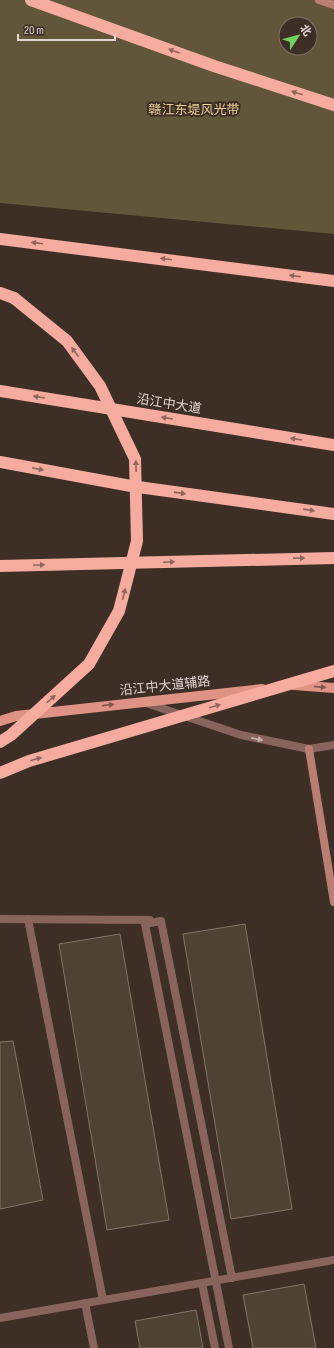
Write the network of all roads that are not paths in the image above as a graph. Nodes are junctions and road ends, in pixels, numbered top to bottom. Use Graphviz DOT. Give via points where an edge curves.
graph roads {
  1 [pos="31,0"];
  2 [pos="319,0"];
  3 [pos="334,5"];
  4 [pos="334,106"];
  5 [pos="0,238"];
  6 [pos="334,281"];
  7 [pos="0,293"];
  8 [pos="0,391"];
  9 [pos="334,445"];
  10 [pos="0,462"];
  11 [pos="334,514"];
  12 [pos="334,558"];
  13 [pos="0,566"];
  14 [pos="334,671"];
  15 [pos="334,688"];
  16 [pos="140,702"];
  17 [pos="0,721"];
  18 [pos="0,742"];
  19 [pos="334,745"];
  20 [pos="309,749"];
  21 [pos="0,773"];
  22 [pos="334,902"];
  23 [pos="0,919"];
  24 [pos="28,919"];
  25 [pos="161,920"];
  26 [pos="334,1260"];
  27 [pos="232,1278"];
  28 [pos="215,1281"];
  29 [pos="202,1283"];
  30 [pos="103,1300"];
  31 [pos="85,1303"];
  32 [pos="0,1318"];
  33 [pos="94,1348"];
  34 [pos="215,1348"];
  35 [pos="229,1348"];
  4 -- 1 [label="highway, one-way"];
  2 -- 3 [label="street"];
  6 -- 5 [label="highway, one-way"];
  18 -- 7 [label="highway, one-way, bridge" via="89,664 119,611 137,541 135,459 100,386 67,341 14,298"];
  9 -- 8 [label="highway, 沿江中大道, one-way"];
  10 -- 11 [label="highway, one-way" via="131,486"];
  13 -- 12 [label="highway, one-way"];
  21 -- 14 [label="highway, one-way, bridge" via="29,761"];
  16 -- 15 [label="main road, 沿江中大道辅路, one-way" via="299,685"];
  17 -- 16 [label="main road, 沿江中大道辅路, one-way" via="16,716"];
  16 -- 20 [label="street, one-way" via="241,735"];
  19 -- 20 [label="street"];
  20 -- 22 [label="street"];
  23 -- 24 [label="street"];
  24 -- 25 [label="street"];
  24 -- 30 [label="street"];
  25 -- 27 [label="street"];
  25 -- 28 [label="street" via="145,924"];
  26 -- 27 [label="street"];
  27 -- 28 [label="street"];
  28 -- 29 [label="street"];
  28 -- 35 [label="street"];
  29 -- 30 [label="street"];
  29 -- 34 [label="street"];
  30 -- 31 [label="street"];
  31 -- 32 [label="street"];
  31 -- 33 [label="street"];
}
